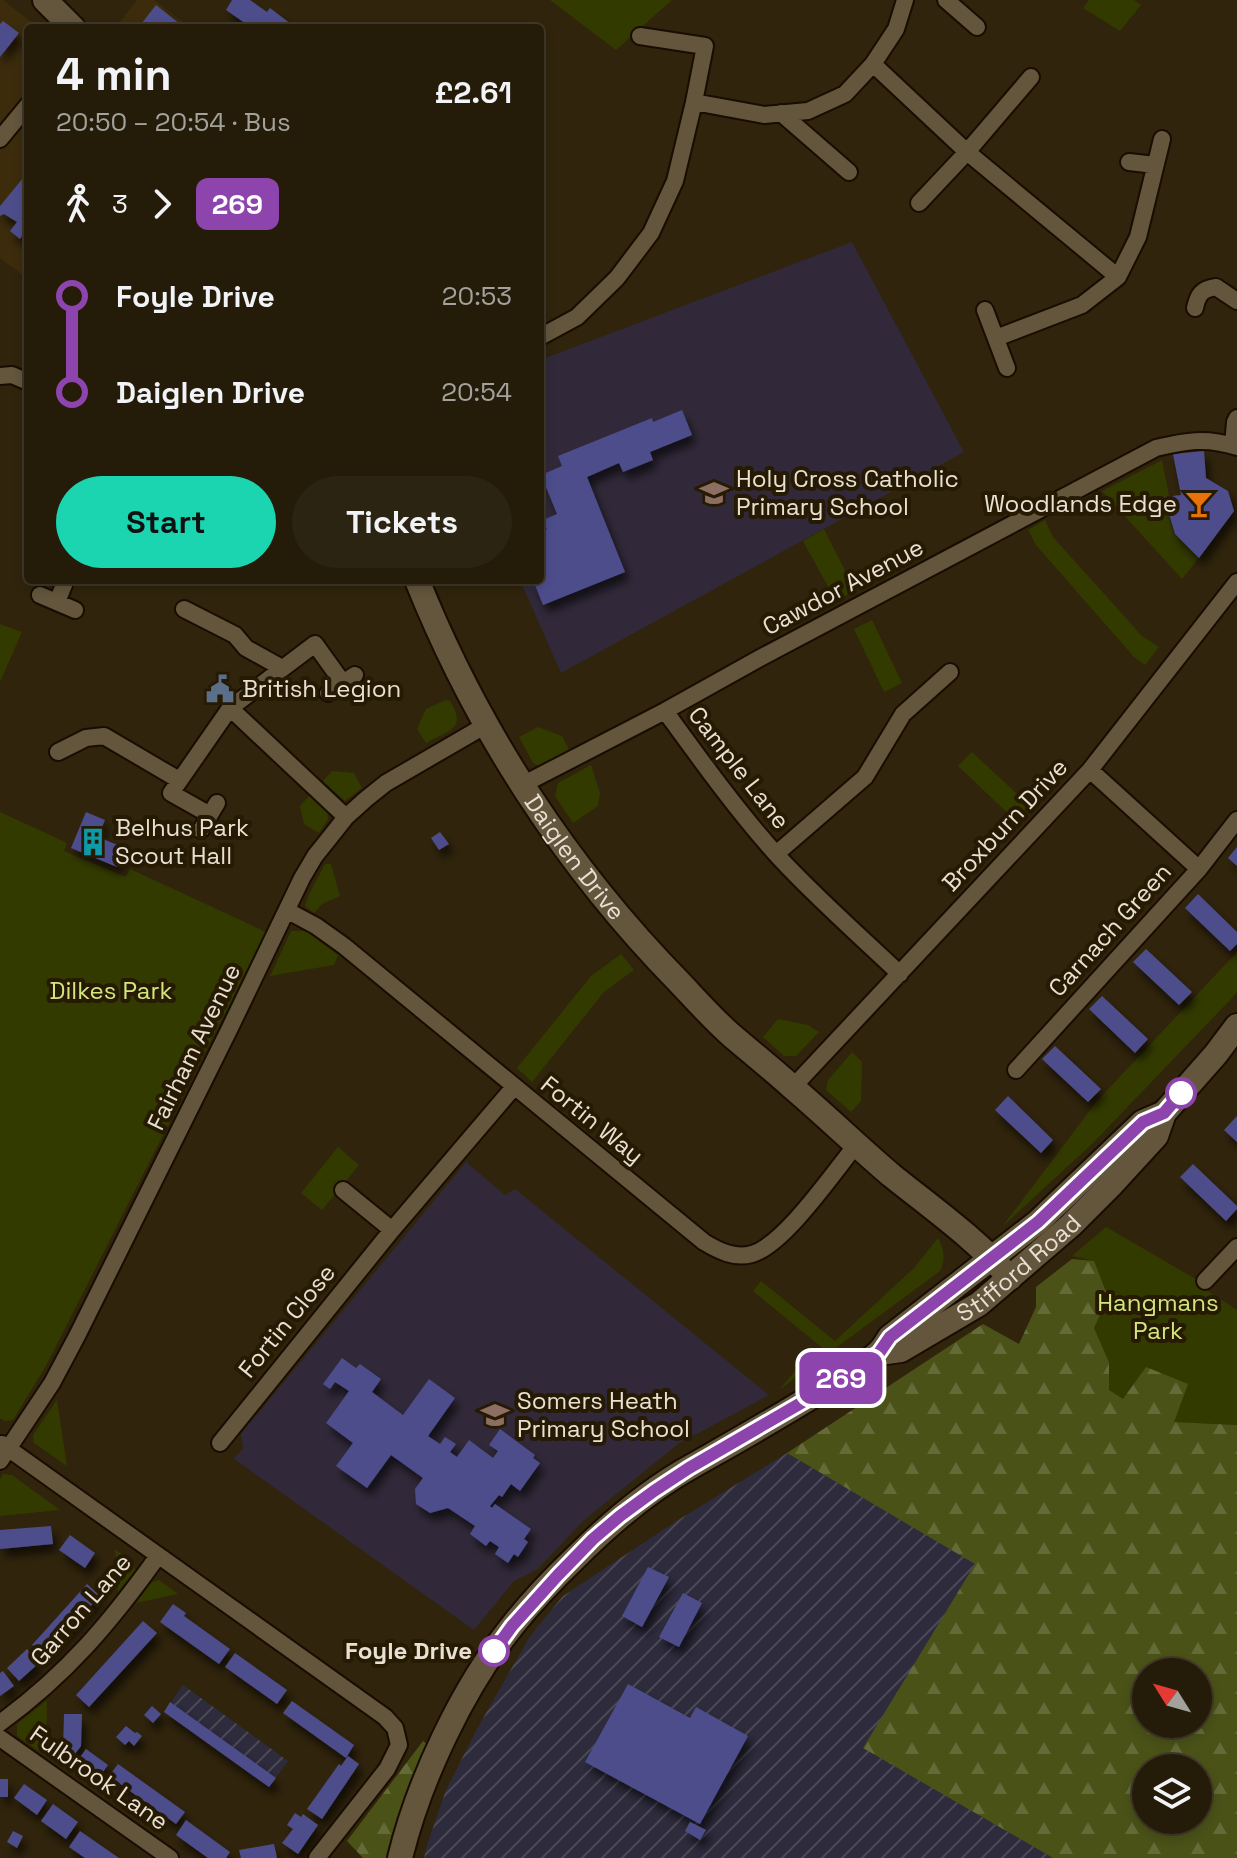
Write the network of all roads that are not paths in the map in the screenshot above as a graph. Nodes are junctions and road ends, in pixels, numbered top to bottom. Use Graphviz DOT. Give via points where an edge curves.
graph roads {
  1 [pos="45,0"];
  2 [pos="905,0"];
  3 [pos="946,0"];
  4 [pos="69,24"];
  5 [pos="977,27"];
  6 [pos="640,36"];
  7 [pos="873,64"];
  8 [pos="1031,77"];
  9 [pos="694,102"];
  10 [pos="24,110"];
  11 [pos="781,113"];
  12 [pos="0,139"];
  13 [pos="1162,139"];
  14 [pos="967,152"];
  15 [pos="1129,162"];
  16 [pos="1155,165"];
  17 [pos="849,172"];
  18 [pos="919,203"];
  19 [pos="1118,277"];
  20 [pos="1234,294"];
  21 [pos="1195,308"];
  22 [pos="985,310"];
  23 [pos="544,335"];
  24 [pos="996,338"];
  25 [pos="1007,368"];
  26 [pos="0,376"];
  27 [pos="24,380"];
  28 [pos="1237,418"];
  29 [pos="1235,446"];
  30 [pos="1237,582"];
  31 [pos="64,584"];
  32 [pos="419,584"];
  33 [pos="40,595"];
  34 [pos="57,602"];
  35 [pos="184,609"];
  36 [pos="75,610"];
  37 [pos="282,668"];
  38 [pos="950,672"];
  39 [pos="342,683"];
  40 [pos="230,708"];
  41 [pos="665,711"];
  42 [pos="486,725"];
  43 [pos="58,752"];
  44 [pos="1090,770"];
  45 [pos="179,780"];
  46 [pos="522,785"];
  47 [pos="209,816"];
  48 [pos="346,817"];
  49 [pos="1237,820"];
  50 [pos="776,854"];
  51 [pos="1199,869"];
  52 [pos="288,911"];
  53 [pos="900,974"];
  54 [pos="1237,1026"];
  55 [pos="1016,1070"];
  56 [pos="514,1087"];
  57 [pos="793,1087"];
  58 [pos="1164,1113"];
  59 [pos="856,1145"];
  60 [pos="343,1190"];
  61 [pos="392,1230"];
  62 [pos="1237,1247"];
  63 [pos="992,1258"];
  64 [pos="1010,1278"];
  65 [pos="1205,1281"];
  66 [pos="879,1353"];
  67 [pos="220,1443"];
  68 [pos="3,1451"];
  69 [pos="158,1556"];
  70 [pos="0,1723"];
  71 [pos="0,1738"];
  72 [pos="170,1858"];
  73 [pos="317,1858"];
  74 [pos="400,1858"];
  1 -- 4 [label="main road"];
  2 -- 7 [label="street" via="896,29"];
  3 -- 5 [label="street"];
  6 -- 9 [label="street" via="705,46"];
  7 -- 11 [label="street" via="845,94 808,111"];
  7 -- 14 [label="street"];
  8 -- 14 [label="street"];
  9 -- 11 [label="street" via="764,115"];
  9 -- 23 [label="street" via="675,181 651,233 617,278 577,317"];
  10 -- 12 [label="street"];
  11 -- 17 [label="street"];
  13 -- 16 [label="street"];
  14 -- 18 [label="street"];
  14 -- 19 [label="street"];
  15 -- 16 [label="street"];
  16 -- 19 [label="street" via="1138,237"];
  19 -- 24 [label="street" via="1082,305"];
  20 -- 21 [label="street" via="1204,289"];
  22 -- 24 [label="street"];
  24 -- 25 [label="street"];
  26 -- 27 [label="street"];
  28 -- 29 [label="street"];
  29 -- 41 [label="street, Cawdor Avenue" via="1193,440 1156,448"];
  30 -- 44 [label="street, Broxburn Drive"];
  31 -- 34 [label="street"];
  32 -- 42 [label="main road, Daiglen Drive"];
  33 -- 34 [label="street"];
  34 -- 36 [label="street"];
  35 -- 37 [label="street" via="235,635 246,648"];
  37 -- 39 [label="street" via="315,644"];
  37 -- 40 [label="street"];
  38 -- 50 [label="street, Cample Lane" via="903,714 865,777"];
  40 -- 45 [label="street"];
  40 -- 48 [label="street"];
  41 -- 46 [label="street, Cawdor Avenue"];
  41 -- 50 [label="street, Cample Lane"];
  42 -- 46 [label="main road, Daiglen Drive"];
  42 -- 48 [label="street, Fairham Avenue" via="386,783"];
  43 -- 45 [label="street" via="86,738 104,736"];
  44 -- 51 [label="street"];
  44 -- 53 [label="street, Broxburn Drive"];
  45 -- 47 [label="street" via="171,793"];
  46 -- 57 [label="main road, Daiglen Drive" via="643,945 728,1033"];
  48 -- 52 [label="street, Fairham Avenue" via="315,856"];
  49 -- 51 [label="street, Carnach Green"];
  50 -- 53 [label="street, Cample Lane"];
  51 -- 55 [label="street, Carnach Green"];
  52 -- 56 [label="street, Fortin Way" via="344,946"];
  52 -- 68 [label="street, Fairham Avenue" via="77,1336 52,1383"];
  53 -- 57 [label="street, Broxburn Drive"];
  54 -- 58 [label="main road, Stifford Road"];
  56 -- 59 [label="street, Fortin Way" via="724,1253 750,1255 768,1247"];
  56 -- 61 [label="street, Fortin Close"];
  57 -- 59 [label="main road, Daiglen Drive"];
  58 -- 63 [label="main road, Stifford Road" via="1143,1122 1038,1222"];
  58 -- 64 [label="main road, Stifford Road" via="1156,1136 1121,1174"];
  59 -- 63 [label="main road, Daiglen Drive"];
  60 -- 61 [label="street"];
  61 -- 67 [label="street, Fortin Close"];
  62 -- 65 [label="street"];
  63 -- 64 [label="main road, Daiglen Drive"];
  63 -- 66 [label="main road, Stifford Road" via="890,1337"];
  64 -- 66 [label="main road, Stifford Road" via="952,1321 901,1350"];
  66 -- 74 [label="main road, Stifford Road" via="654,1491 593,1539 558,1575 512,1626 445,1735"];
  68 -- 69 [label="street"];
  69 -- 70 [label="street, Garron Lane" via="73,1662"];
  69 -- 73 [label="street" via="395,1728 395,1756"];
  71 -- 72 [label="street, Fulbrook Lane"];
}
